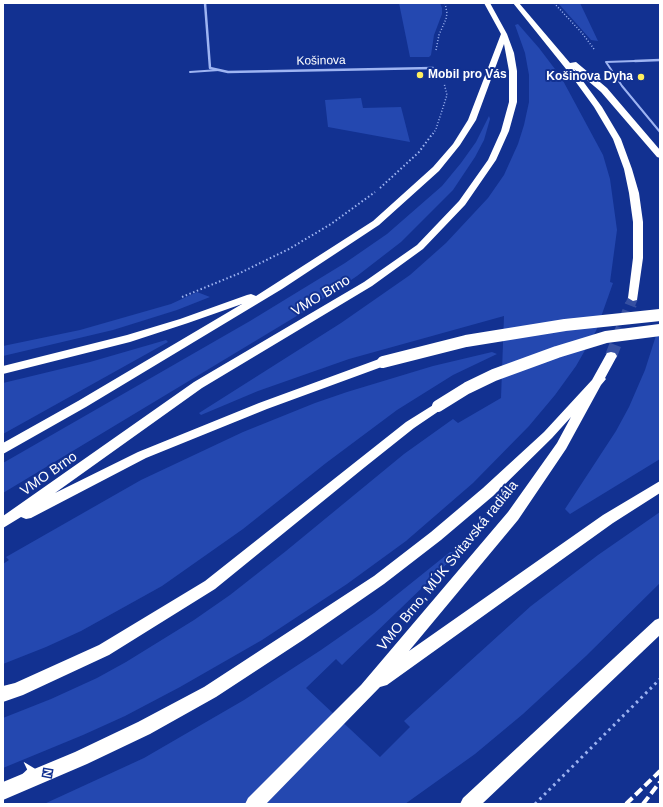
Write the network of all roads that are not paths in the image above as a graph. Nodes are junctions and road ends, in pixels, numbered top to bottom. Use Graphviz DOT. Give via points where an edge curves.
graph roads {
  1 [pos="204,3"];
  2 [pos="487,3"];
  3 [pos="516,3"];
  4 [pos="504,34"];
  5 [pos="555,50"];
  6 [pos="660,60"];
  7 [pos="635,61"];
  8 [pos="433,68"];
  9 [pos="220,70"];
  10 [pos="190,72"];
  11 [pos="660,132"];
  12 [pos="659,152"];
  13 [pos="278,287"];
  14 [pos="633,298"];
  15 [pos="660,315"];
  16 [pos="660,330"];
  17 [pos="611,356"];
  18 [pos="3,370"];
  19 [pos="600,379"];
  20 [pos="3,449"];
  21 [pos="660,486"];
  22 [pos="3,524"];
  23 [pos="660,625"];
  24 [pos="367,690"];
  25 [pos="3,694"];
  26 [pos="3,791"];
  27 [pos="254,804"];
  28 [pos="469,804"];
  1 -- 9 [label="street, Košinova" via="210,68"];
  2 -- 4 [label="highway, VMO Brno"];
  3 -- 5 [label="highway"];
  4 -- 13 [label="highway" via="472,120 456,146 436,169 376,223"];
  4 -- 22 [label="highway, VMO Brno" via="513,70 512,102 504,131 492,160 462,203 420,247 368,284 198,385"];
  5 -- 12 [label="highway" via="604,90"];
  5 -- 14 [label="highway" via="608,122 628,169 638,222 638,258"];
  6 -- 7 [label="street"];
  7 -- 11 [label="lane" via="606,62"];
  8 -- 9 [label="street, Košinova" via="228,72"];
  9 -- 10 [label="lane"];
  13 -- 18 [label="highway" via="136,336"];
  13 -- 20 [label="highway"];
  15 -- 22 [label="highway, bridge" via="565,325 474,340 383,362 263,406 142,455"];
  16 -- 25 [label="highway, bridge" via="606,337 494,375 468,388 410,425 210,585 104,650"];
  17 -- 19 [label="highway, VMO Brno, MÚK Svitavská radiála"];
  19 -- 24 [label="highway, VMO Brno, MÚK Svitavská radiála" via="562,446 513,516"];
  19 -- 26 [label="highway" via="548,435 488,492 379,580 210,692 144,728"];
  21 -- 24 [label="highway" via="608,519"];
  23 -- 28 [label="highway"];
  24 -- 27 [label="highway"];
}
